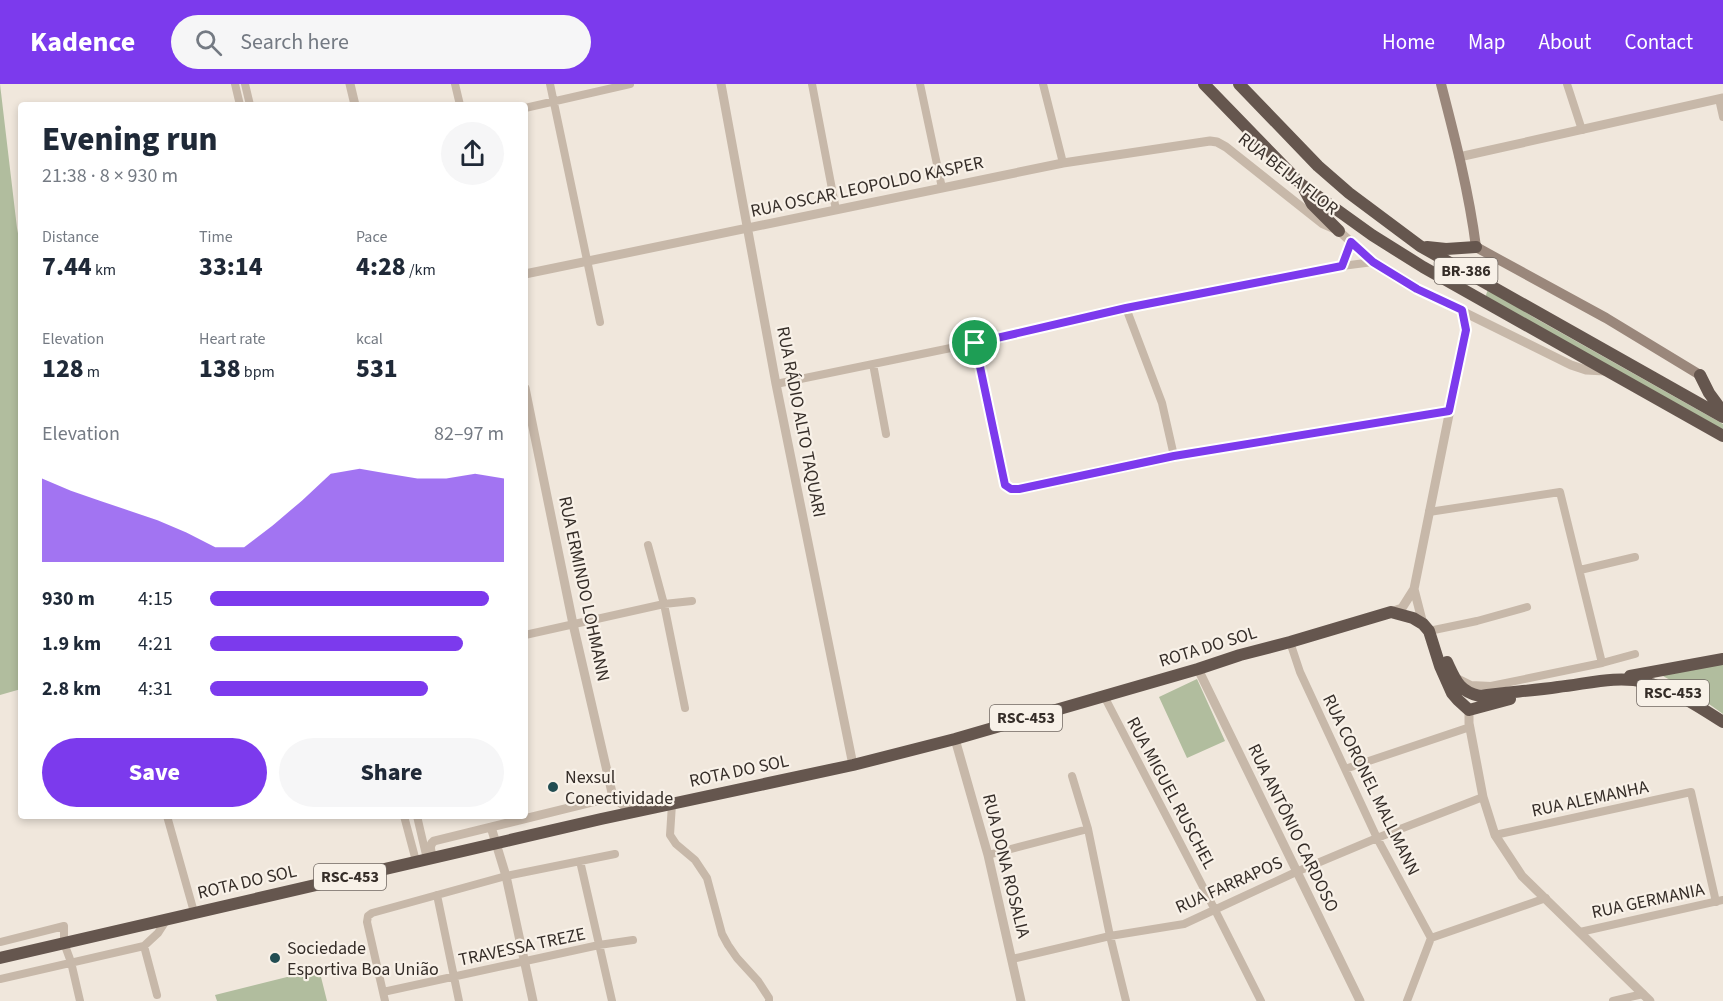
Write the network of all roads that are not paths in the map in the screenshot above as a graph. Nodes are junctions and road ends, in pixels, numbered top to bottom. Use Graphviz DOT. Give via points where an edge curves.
graph roads {
  1 [pos="235,84"];
  2 [pos="245,84"];
  3 [pos="350,84"];
  4 [pos="455,84"];
  5 [pos="550,84"];
  6 [pos="630,84"];
  7 [pos="722,84"];
  8 [pos="812,84"];
  9 [pos="921,84"];
  10 [pos="1043,84"];
  11 [pos="1204,84"];
  12 [pos="1239,84"];
  13 [pos="1441,84"];
  14 [pos="1567,84"];
  15 [pos="1721,99"];
  16 [pos="554,101"];
  17 [pos="239,102"];
  18 [pos="249,102"];
  19 [pos="354,102"];
  20 [pos="459,102"];
  21 [pos="528,107"];
  22 [pos="1723,117"];
  23 [pos="1582,130"];
  24 [pos="1217,142"];
  25 [pos="1460,157"];
  26 [pos="1063,163"];
  27 [pos="1301,184"];
  28 [pos="942,188"];
  29 [pos="836,210"];
  30 [pos="747,229"];
  31 [pos="1339,231"];
  32 [pos="1351,242"];
  33 [pos="1420,246"];
  34 [pos="1476,247"];
  35 [pos="587,261"];
  36 [pos="1373,262"];
  37 [pos="1342,266"];
  38 [pos="528,273"];
  39 [pos="1126,308"];
  40 [pos="1462,310"];
  41 [pos="1477,317"];
  42 [pos="600,322"];
  43 [pos="1466,330"];
  44 [pos="975,343"];
  45 [pos="873,364"];
  46 [pos="1605,371"];
  47 [pos="1700,375"];
  48 [pos="776,384"];
  49 [pos="528,403"];
  50 [pos="1449,411"];
  51 [pos="1723,415"];
  52 [pos="886,434"];
  53 [pos="1723,436"];
  54 [pos="1174,456"];
  55 [pos="1429,512"];
  56 [pos="648,545"];
  57 [pos="1635,557"];
  58 [pos="1580,570"];
  59 [pos="1414,589"];
  60 [pos="692,602"];
  61 [pos="664,604"];
  62 [pos="1527,607"];
  63 [pos="1391,612"];
  64 [pos="573,624"];
  65 [pos="1428,632"];
  66 [pos="528,634"];
  67 [pos="1290,642"];
  68 [pos="1635,654"];
  69 [pos="1723,658"];
  70 [pos="1602,663"];
  71 [pos="1198,669"];
  72 [pos="1453,675"];
  73 [pos="1618,679"];
  74 [pos="1558,687"];
  75 [pos="1518,691"];
  76 [pos="1465,692"];
  77 [pos="1104,696"];
  78 [pos="685,708"];
  79 [pos="1469,710"];
  80 [pos="1723,722"];
  81 [pos="1470,728"];
  82 [pos="955,739"];
  83 [pos="853,765"];
  84 [pos="1345,769"];
  85 [pos="1072,776"];
  86 [pos="613,797"];
  87 [pos="1483,797"];
  88 [pos="672,804"];
  89 [pos="633,812"];
  90 [pos="528,818"];
  91 [pos="168,819"];
  92 [pos="405,819"];
  93 [pos="418,819"];
  94 [pos="524,819"];
  95 [pos="491,827"];
  96 [pos="1088,829"];
  97 [pos="1496,835"];
  98 [pos="1377,838"];
  99 [pos="496,844"];
  100 [pos="427,845"];
  101 [pos="413,848"];
  102 [pos="615,854"];
  103 [pos="988,855"];
  104 [pos="425,860"];
  105 [pos="580,861"];
  106 [pos="1296,872"];
  107 [pos="506,876"];
  108 [pos="437,895"];
  109 [pos="1546,898"];
  110 [pos="1719,901"];
  111 [pos="1215,910"];
  112 [pos="194,912"];
  113 [pos="167,919"];
  114 [pos="1580,932"];
  115 [pos="1110,936"];
  116 [pos="1431,938"];
  117 [pos="633,940"];
  118 [pos="0,942"];
  119 [pos="64,943"];
  120 [pos="599,945"];
  121 [pos="144,946"];
  122 [pos="0,958"];
  123 [pos="1012,959"];
  124 [pos="525,961"];
  125 [pos="71,962"];
  126 [pos="454,977"];
  127 [pos="0,979"];
  128 [pos="157,995"];
  129 [pos="384,997"];
  130 [pos="1647,998"];
  131 [pos="80,1001"];
  132 [pos="459,1001"];
  133 [pos="533,1001"];
  134 [pos="612,1001"];
  135 [pos="768,1001"];
  136 [pos="1021,1001"];
  137 [pos="1126,1001"];
  138 [pos="1261,1001"];
  139 [pos="1360,1001"];
  140 [pos="1407,1001"];
  141 [pos="1613,1001"];
  1 -- 17 [label="street"];
  2 -- 18 [label="street"];
  3 -- 19 [label="street"];
  4 -- 20 [label="street"];
  5 -- 16 [label="street"];
  6 -- 16 [label="street"];
  7 -- 30 [label="street, RUA RÁDIO ALTO TAQUARI"];
  8 -- 29 [label="street"];
  9 -- 28 [label="street"];
  10 -- 26 [label="street"];
  11 -- 27 [label="highway, BR-386"];
  12 -- 33 [label="highway, BR-386" via="1318,166"];
  13 -- 25 [label="main road"];
  14 -- 23 [label="street"];
  15 -- 22 [label="street"];
  15 -- 23 [label="street"];
  16 -- 21 [label="street"];
  16 -- 35 [label="street"];
  23 -- 25 [label="street"];
  24 -- 26 [label="street, RUA OSCAR LEOPOLDO KASPER" via="1201,141"];
  24 -- 31 [label="street, RUA BEIJA FLOR" via="1323,224"];
  25 -- 34 [label="main road"];
  26 -- 28 [label="street, RUA OSCAR LEOPOLDO KASPER"];
  27 -- 31 [label="highway" via="1312,204"];
  27 -- 46 [label="highway, BR-386" via="1372,236"];
  28 -- 29 [label="street, RUA OSCAR LEOPOLDO KASPER"];
  29 -- 30 [label="street, RUA OSCAR LEOPOLDO KASPER"];
  30 -- 35 [label="street, RUA OSCAR LEOPOLDO KASPER"];
  30 -- 48 [label="street, RUA RÁDIO ALTO TAQUARI"];
  31 -- 32 [label="street, RUA BEIJA FLOR"];
  32 -- 36 [label="street, RUA BEIJA FLOR"];
  32 -- 37 [label="street"];
  33 -- 34 [label="highway"];
  33 -- 51 [label="highway, BR-386"];
  34 -- 47 [label="main road"];
  35 -- 38 [label="street, RUA OSCAR LEOPOLDO KASPER"];
  35 -- 42 [label="street"];
  36 -- 37 [label="street"];
  36 -- 40 [label="street, RUA BEIJA FLOR"];
  37 -- 39 [label="street"];
  39 -- 44 [label="street"];
  39 -- 54 [label="street" via="1162,403"];
  40 -- 41 [label="street, RUA BEIJA FLOR"];
  40 -- 43 [label="street"];
  41 -- 43 [label="street"];
  41 -- 46 [label="street, RUA BEIJA FLOR" via="1571,365"];
  43 -- 50 [label="street"];
  44 -- 45 [label="street"];
  44 -- 54 [label="street" via="1005,485 1011,489"];
  45 -- 48 [label="street"];
  45 -- 52 [label="street"];
  46 -- 53 [label="highway, BR-386"];
  47 -- 51 [label="highway"];
  48 -- 83 [label="street, RUA RÁDIO ALTO TAQUARI"];
  49 -- 64 [label="street, RUA ERMINDO LOHMANN"];
  50 -- 54 [label="street"];
  50 -- 55 [label="street"];
  55 -- 58 [label="street" via="1560,492"];
  55 -- 59 [label="street"];
  56 -- 61 [label="street"];
  57 -- 58 [label="street"];
  58 -- 70 [label="street"];
  59 -- 63 [label="street" via="1402,608"];
  59 -- 65 [label="street"];
  60 -- 61 [label="street"];
  61 -- 64 [label="street"];
  61 -- 78 [label="street"];
  62 -- 65 [label="street"];
  63 -- 65 [label="highway" via="1413,618"];
  63 -- 67 [label="highway, ROTA DO SOL / RSC-453"];
  64 -- 66 [label="street"];
  64 -- 86 [label="street, RUA ERMINDO LOHMANN"];
  65 -- 72 [label="highway"];
  65 -- 79 [label="highway" via="1452,693"];
  67 -- 71 [label="highway, ROTA DO SOL / RSC-453"];
  67 -- 84 [label="street, RUA CORONEL MALLMANN"];
  68 -- 70 [label="street"];
  69 -- 73 [label="highway"];
  70 -- 72 [label="street" via="1491,686 1471,685"];
  71 -- 77 [label="highway, ROTA DO SOL / RSC-453"];
  71 -- 106 [label="street, RUA ANTÔNIO CARDOSO"];
  72 -- 76 [label="highway"];
  73 -- 74 [label="highway, RSC-453"];
  73 -- 80 [label="highway, RSC-453" via="1666,689"];
  74 -- 75 [label="highway, RSC-453"];
  74 -- 79 [label="highway, RSC-453"];
  75 -- 76 [label="highway, RSC-453" via="1480,696"];
  75 -- 79 [label="highway" via="1479,702"];
  76 -- 79 [label="highway"];
  77 -- 82 [label="highway, ROTA DO SOL / RSC-453"];
  77 -- 111 [label="street, RUA MIGUEL RUSCHEL"];
  79 -- 81 [label="street"];
  81 -- 84 [label="street"];
  81 -- 87 [label="street"];
  82 -- 83 [label="highway, ROTA DO SOL / RSC-453"];
  82 -- 103 [label="street, RUA DONA ROSALIA"];
  83 -- 88 [label="highway, ROTA DO SOL / RSC-453"];
  84 -- 98 [label="street, RUA CORONEL MALLMANN"];
  85 -- 96 [label="street"];
  86 -- 89 [label="street"];
  86 -- 90 [label="street"];
  87 -- 97 [label="street"];
  87 -- 98 [label="street, RUA FARRAPOS"];
  88 -- 89 [label="highway, ROTA DO SOL / RSC-453"];
  88 -- 135 [label="street" via="670,835 707,878 722,934 758,981"];
  89 -- 99 [label="highway, ROTA DO SOL / RSC-453"];
  91 -- 112 [label="street"];
  92 -- 101 [label="street"];
  93 -- 100 [label="street"];
  94 -- 95 [label="street"];
  95 -- 99 [label="street"];
  95 -- 100 [label="street"];
  96 -- 103 [label="street"];
  96 -- 115 [label="street"];
  97 -- 109 [label="street" via="1522,876"];
  97 -- 110 [label="street, RUA ALEMANHA" via="1690,792"];
  98 -- 106 [label="street, RUA FARRAPOS"];
  98 -- 116 [label="street, RUA CORONEL MALLMANN"];
  99 -- 104 [label="highway, ROTA DO SOL / RSC-453"];
  99 -- 107 [label="street"];
  100 -- 101 [label="street"];
  100 -- 104 [label="street" via="430,848"];
  101 -- 104 [label="street"];
  102 -- 105 [label="street"];
  103 -- 123 [label="street, RUA DONA ROSALIA"];
  104 -- 112 [label="highway, ROTA DO SOL / RSC-453"];
  105 -- 107 [label="street"];
  105 -- 120 [label="street"];
  106 -- 111 [label="street, RUA FARRAPOS"];
  106 -- 139 [label="street, RUA ANTÔNIO CARDOSO"];
  107 -- 108 [label="street"];
  107 -- 124 [label="street"];
  108 -- 126 [label="street"];
  108 -- 129 [label="street" via="368,916"];
  109 -- 114 [label="street"];
  109 -- 116 [label="street"];
  110 -- 114 [label="street, RUA GERMANIA"];
  111 -- 115 [label="street, RUA FARRAPOS" via="1184,924"];
  111 -- 138 [label="street, RUA MIGUEL RUSCHEL"];
  112 -- 113 [label="highway, ROTA DO SOL / RSC-453"];
  113 -- 119 [label="highway, ROTA DO SOL / RSC-453"];
  113 -- 121 [label="street"];
  114 -- 130 [label="street"];
  115 -- 123 [label="street, RUA FARRAPOS"];
  115 -- 137 [label="street"];
  116 -- 140 [label="street"];
  117 -- 120 [label="street, TRAVESSA TREZE"];
  118 -- 119 [label="street" via="64,926"];
  119 -- 122 [label="highway, ROTA DO SOL / RSC-453"];
  119 -- 125 [label="street"];
  120 -- 124 [label="street, TRAVESSA TREZE"];
  120 -- 134 [label="street"];
  121 -- 125 [label="street"];
  121 -- 128 [label="street"];
  123 -- 136 [label="street, RUA DONA ROSALIA"];
  124 -- 126 [label="street, TRAVESSA TREZE"];
  124 -- 133 [label="street"];
  125 -- 127 [label="street"];
  125 -- 131 [label="street"];
  126 -- 129 [label="street, TRAVESSA TREZE"];
  126 -- 132 [label="street"];
  130 -- 141 [label="street"];
}
